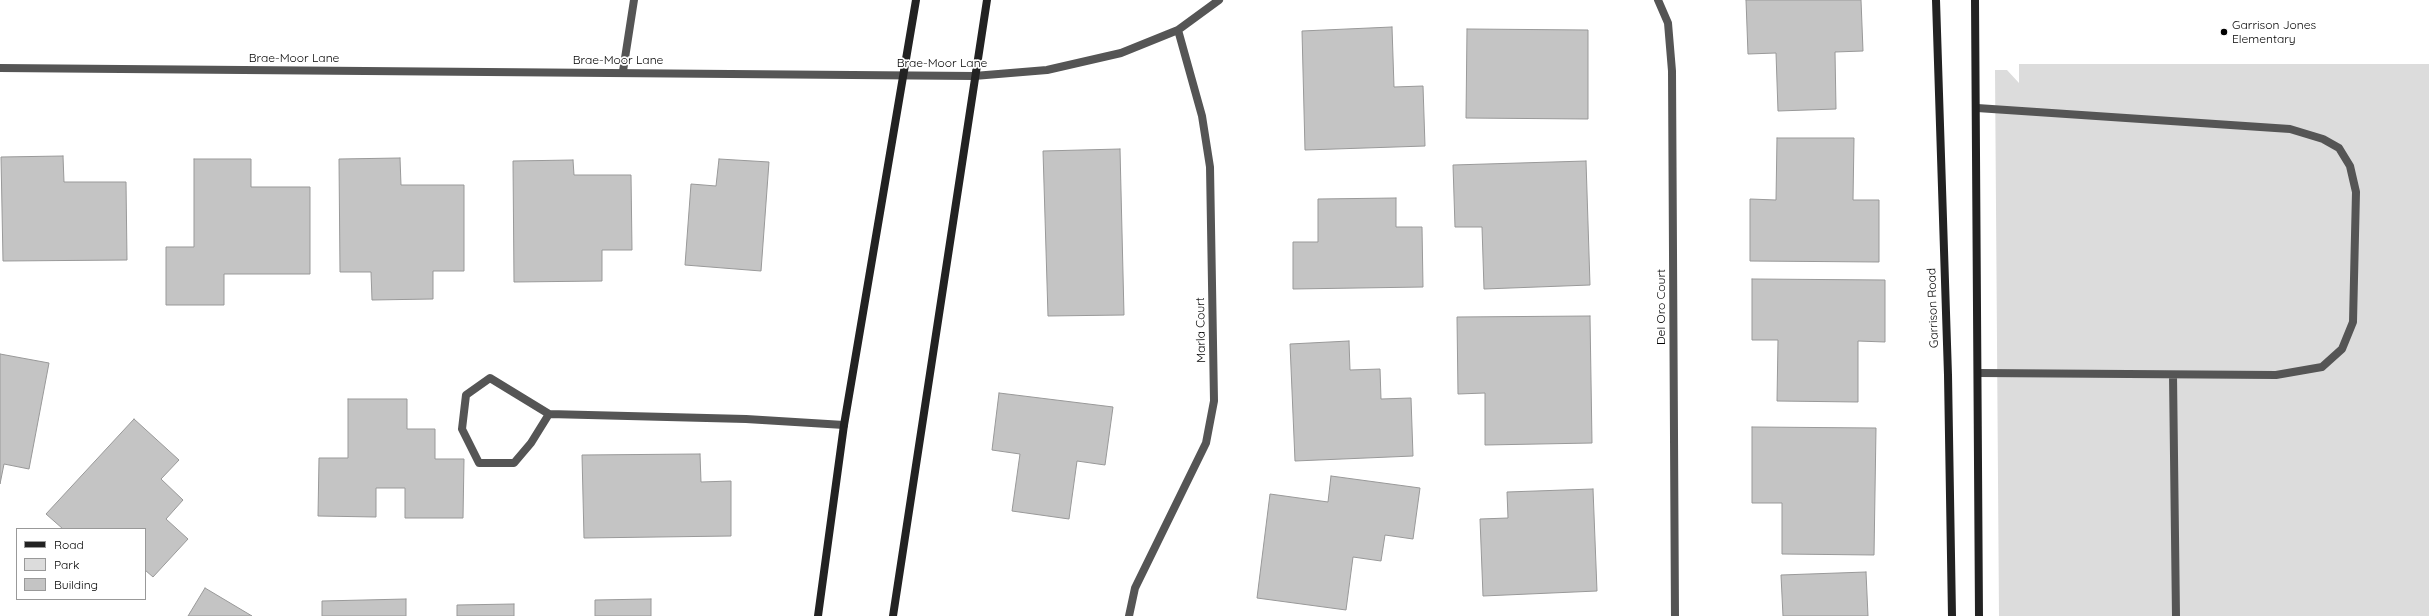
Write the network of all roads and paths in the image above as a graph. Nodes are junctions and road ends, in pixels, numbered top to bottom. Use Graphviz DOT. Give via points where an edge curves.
graph roads {
  1 [pos="634,0"];
  2 [pos="916,0"];
  3 [pos="987,0"];
  4 [pos="1219,0"];
  5 [pos="1658,0"];
  6 [pos="1936,0"];
  7 [pos="1975,0"];
  8 [pos="1178,30"];
  9 [pos="0,68"];
  10 [pos="622,71"];
  11 [pos="903,75"];
  12 [pos="974,76"];
  13 [pos="1977,108"];
  14 [pos="1980,373"];
  15 [pos="2173,375"];
  16 [pos="549,414"];
  17 [pos="844,425"];
  18 [pos="818,616"];
  19 [pos="893,616"];
  20 [pos="1129,616"];
  21 [pos="1675,616"];
  22 [pos="1952,616"];
  23 [pos="1980,616"];
  24 [pos="2176,616"];
  1 -- 10 [label="street"];
  2 -- 11 [label="main road"];
  3 -- 12 [label="main road"];
  4 -- 8 [label="street, Brae-Moor Lane"];
  5 -- 21 [label="street, Del Oro Court" via="1668,23 1672,71"];
  6 -- 22 [label="main road, Garrison Road"];
  7 -- 13 [label="main road"];
  8 -- 12 [label="street, Brae-Moor Lane" via="1121,53 1077,64 1047,70"];
  8 -- 20 [label="street, Marla Court" via="1202,116 1210,167 1214,401 1206,443 1135,588"];
  9 -- 10 [label="street, Brae-Moor Lane"];
  10 -- 11 [label="street, Brae-Moor Lane"];
  11 -- 12 [label="street, Brae-Moor Lane"];
  11 -- 17 [label="main road"];
  12 -- 19 [label="main road"];
  13 -- 14 [label="main road"];
  13 -- 15 [label="street" via="2290,129 2339,148 2350,166 2356,192 2353,322 2342,349 2322,367 2276,375"];
  14 -- 15 [label="street"];
  14 -- 23 [label="main road"];
  15 -- 24 [label="street"];
  16 -- 16 [label="street" via="490,378 466,395 462,429 479,462 514,463 531,443"];
  16 -- 17 [label="street" via="746,419"];
  17 -- 18 [label="main road"];
}
